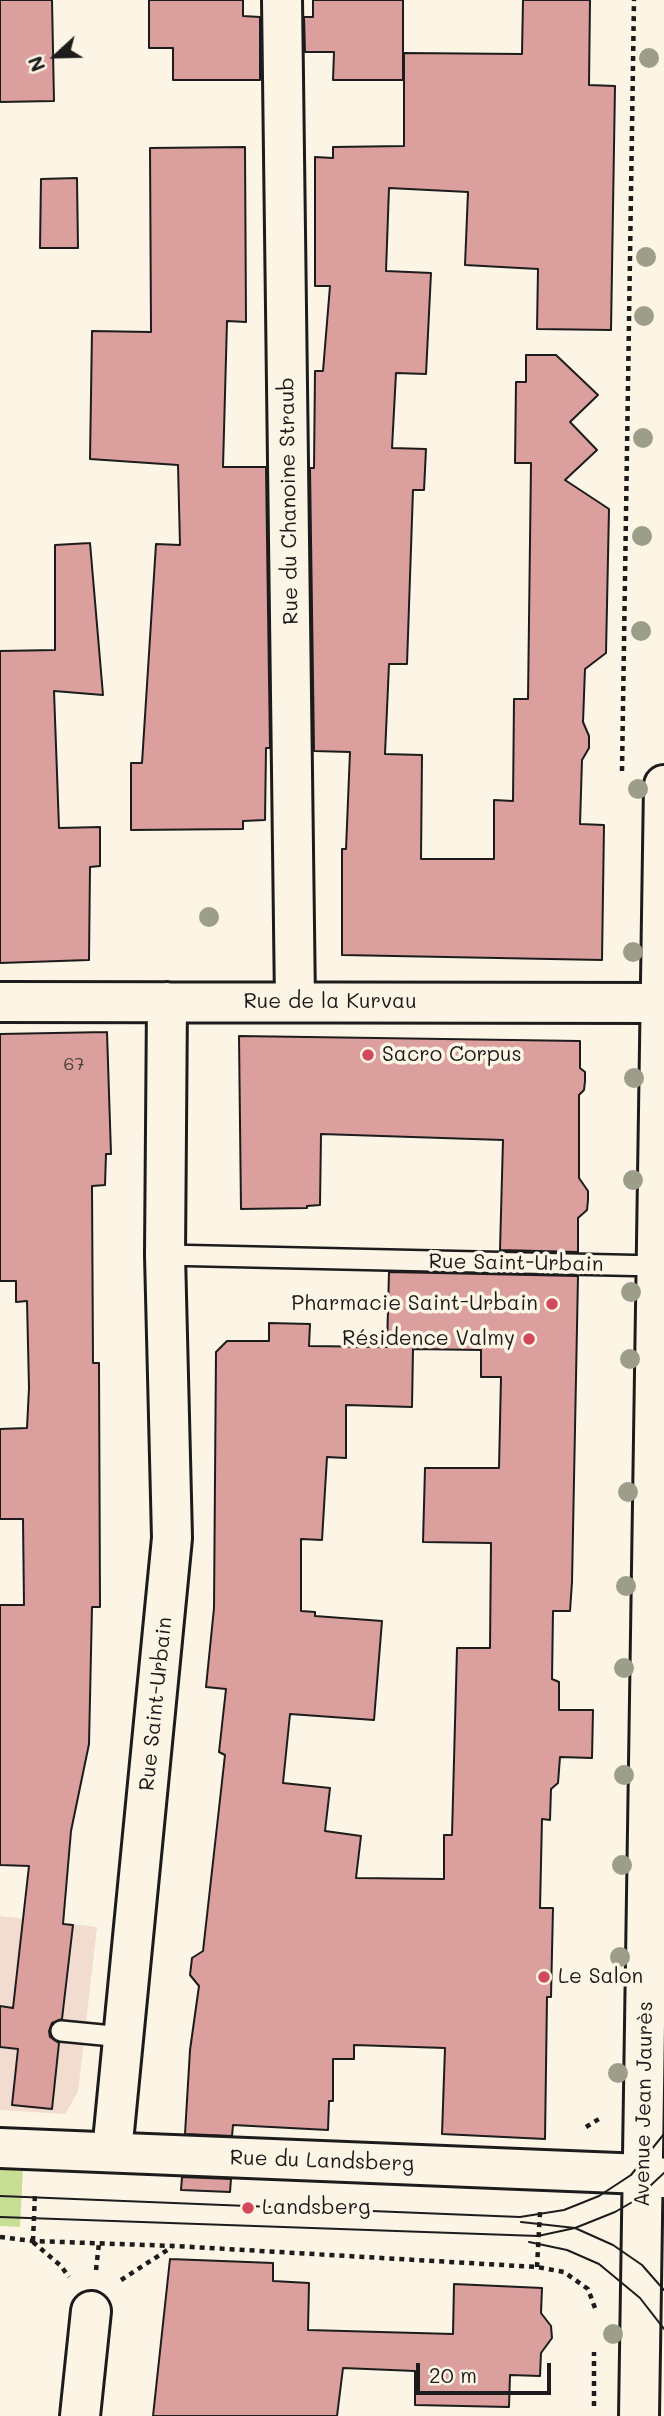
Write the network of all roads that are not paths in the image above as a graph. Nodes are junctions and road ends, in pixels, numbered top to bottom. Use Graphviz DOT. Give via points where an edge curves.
graph roads {
  1 [pos="282,0"];
  2 [pos="664,785"];
  3 [pos="0,1002"];
  4 [pos="167,1002"];
  5 [pos="295,1002"];
  6 [pos="662,1003"];
  7 [pos="165,1255"];
  8 [pos="657,1266"];
  9 [pos="61,2031"];
  10 [pos="123,2036"];
  11 [pos="0,2148"];
  12 [pos="112,2152"];
  13 [pos="657,2171"];
  14 [pos="91,2311"];
  15 [pos="80,2416"];
  16 [pos="639,2416"];
  1 -- 5 [label="street, Rue du Chanoine Straub"];
  2 -- 6 [label="street, Avenue Jean Jaurès"];
  3 -- 4 [label="street, Rue de la Kurvau"];
  4 -- 5 [label="street, Rue de la Kurvau"];
  4 -- 7 [label="street, Rue Saint-Urbain"];
  5 -- 6 [label="street, Rue de la Kurvau"];
  6 -- 8 [label="street, Avenue Jean Jaurès"];
  7 -- 8 [label="lane, Rue Saint-Urbain"];
  7 -- 10 [label="street, Rue Saint-Urbain" via="172,1538"];
  8 -- 13 [label="street, Avenue Jean Jaurès"];
  9 -- 10 [label="lane"];
  10 -- 12 [label="street, Rue Saint-Urbain"];
  11 -- 12 [label="street, Rue du Landsberg"];
  12 -- 13 [label="street, Rue du Landsberg"];
  13 -- 16 [label="street, Avenue Jean Jaurès"];
  14 -- 15 [label="street"];
}
